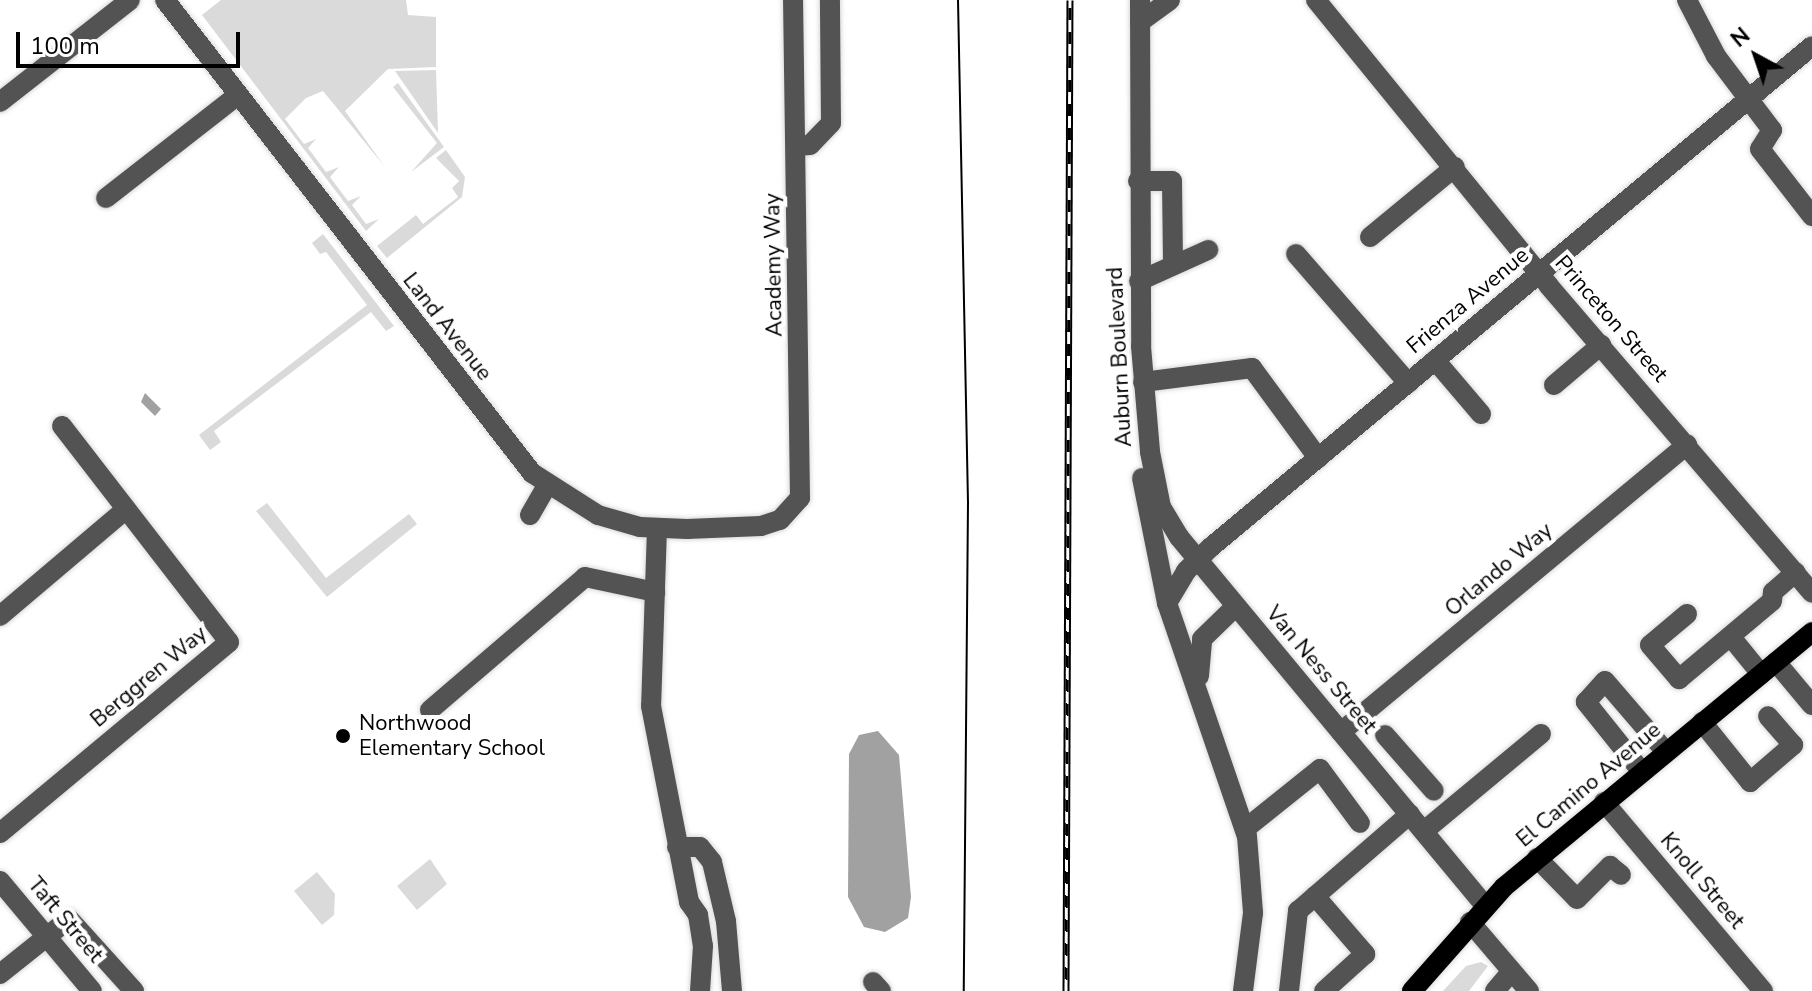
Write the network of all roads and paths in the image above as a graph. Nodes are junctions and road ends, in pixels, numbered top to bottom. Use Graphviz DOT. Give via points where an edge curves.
graph roads {
  1 [pos="130,0"];
  2 [pos="165,0"];
  3 [pos="793,0"];
  4 [pos="830,0"];
  5 [pos="1140,0"];
  6 [pos="1170,0"];
  7 [pos="1316,0"];
  8 [pos="1687,0"];
  9 [pos="1140,22"];
  10 [pos="1812,46"];
  11 [pos="238,95"];
  12 [pos="1749,98"];
  13 [pos="0,102"];
  14 [pos="796,146"];
  15 [pos="1455,167"];
  16 [pos="1138,181"];
  17 [pos="106,198"];
  18 [pos="1812,216"];
  19 [pos="1370,237"];
  20 [pos="1208,250"];
  21 [pos="1296,254"];
  22 [pos="1173,265"];
  23 [pos="1539,273"];
  24 [pos="1139,281"];
  25 [pos="1601,345"];
  26 [pos="1435,360"];
  27 [pos="1143,382"];
  28 [pos="1408,383"];
  29 [pos="1554,385"];
  30 [pos="1481,414"];
  31 [pos="62,426"];
  32 [pos="1687,445"];
  33 [pos="1150,452"];
  34 [pos="1318,458"];
  35 [pos="547,485"];
  36 [pos="126,509"];
  37 [pos="530,515"];
  38 [pos="780,520"];
  39 [pos="657,528"];
  40 [pos="1197,560"];
  41 [pos="1796,572"];
  42 [pos="655,592"];
  43 [pos="1812,593"];
  44 [pos="1167,603"];
  45 [pos="1236,606"];
  46 [pos="1687,614"];
  47 [pos="0,616"];
  48 [pos="1812,632"];
  49 [pos="1731,637"];
  50 [pos="1769,668"];
  51 [pos="1810,699"];
  52 [pos="1204,700"];
  53 [pos="430,710"];
  54 [pos="1768,716"];
  55 [pos="1702,722"];
  56 [pos="1341,732"];
  57 [pos="1541,734"];
  58 [pos="1385,735"];
  59 [pos="1666,752"];
  60 [pos="1409,761"];
  61 [pos="1642,772"];
  62 [pos="1384,783"];
  63 [pos="1434,791"];
  64 [pos="1604,802"];
  65 [pos="1410,814"];
  66 [pos="1360,823"];
  67 [pos="1245,829"];
  68 [pos="1424,831"];
  69 [pos="0,833"];
  70 [pos="677,847"];
  71 [pos="1537,858"];
  72 [pos="1621,875"];
  73 [pos="0,881"];
  74 [pos="1315,896"];
  75 [pos="1485,905"];
  76 [pos="1470,922"];
  77 [pos="46,935"];
  78 [pos="1512,971"];
  79 [pos="0,974"];
  80 [pos="92,991"];
  81 [pos="134,991"];
  82 [pos="700,991"];
  83 [pos="732,991"];
  84 [pos="1243,991"];
  85 [pos="1289,991"];
  86 [pos="1324,991"];
  87 [pos="1412,991"];
  88 [pos="1495,991"];
  89 [pos="1529,991"];
  90 [pos="1763,991"];
  1 -- 13 [label="street"];
  2 -- 11 [label="street, Land Avenue"];
  3 -- 14 [label="street, Academy Way"];
  4 -- 14 [label="street" via="831,123 810,145"];
  5 -- 9 [label="street, Auburn Boulevard"];
  6 -- 9 [label="street"];
  7 -- 15 [label="street, Princeton Street"];
  8 -- 12 [label="street" via="1716,56"];
  9 -- 16 [label="street, Auburn Boulevard"];
  10 -- 12 [label="street, Frienza Avenue"];
  11 -- 17 [label="street"];
  11 -- 35 [label="street, Land Avenue" via="508,445"];
  12 -- 18 [label="street" via="1772,130 1760,149"];
  12 -- 23 [label="street, Frienza Avenue"];
  14 -- 38 [label="street, Academy Way" via="800,498"];
  15 -- 19 [label="street"];
  15 -- 23 [label="street, Princeton Street"];
  16 -- 22 [label="street" via="1172,181"];
  16 -- 24 [label="street, Auburn Boulevard"];
  20 -- 22 [label="street"];
  21 -- 28 [label="street"];
  22 -- 24 [label="street"];
  23 -- 25 [label="street, Princeton Street"];
  23 -- 26 [label="street, Frienza Avenue"];
  24 -- 27 [label="street, Auburn Boulevard"];
  25 -- 29 [label="street"];
  25 -- 32 [label="street, Princeton Street"];
  26 -- 28 [label="street, Frienza Avenue"];
  26 -- 30 [label="street"];
  27 -- 33 [label="street, Auburn Boulevard"];
  27 -- 34 [label="street" via="1252,368"];
  28 -- 34 [label="street, Frienza Avenue"];
  31 -- 36 [label="street, Berggren Way"];
  32 -- 41 [label="street, Princeton Street"];
  32 -- 56 [label="street, Orlando Way"];
  33 -- 40 [label="street, Van Ness Street" via="1165,517"];
  33 -- 44 [label="street, Auburn Boulevard" via="1141,475"];
  34 -- 40 [label="street, Frienza Avenue"];
  35 -- 37 [label="street"];
  35 -- 39 [label="street, Land Avenue" via="598,515"];
  36 -- 47 [label="street"];
  36 -- 69 [label="street, Berggren Way" via="229,642"];
  38 -- 39 [label="street, Land Avenue" via="761,526"];
  39 -- 42 [label="street"];
  40 -- 44 [label="street, Frienza Avenue"];
  40 -- 45 [label="street, Van Ness Street"];
  41 -- 43 [label="street, Princeton Street"];
  41 -- 49 [label="street"];
  42 -- 53 [label="street" via="585,577"];
  42 -- 70 [label="street" via="651,706"];
  44 -- 52 [label="street, Auburn Boulevard"];
  45 -- 52 [label="street, Auburn Boulevard" via="1206,632 1199,646"];
  45 -- 56 [label="street, Van Ness Street"];
  46 -- 49 [label="street" via="1650,645 1679,679"];
  48 -- 50 [label="main road, El Camino Avenue"];
  49 -- 50 [label="street"];
  50 -- 51 [label="street"];
  50 -- 55 [label="main road, El Camino Avenue"];
  52 -- 67 [label="street, Auburn Boulevard"];
  54 -- 55 [label="street" via="1793,745 1750,782"];
  55 -- 59 [label="main road, El Camino Avenue"];
  56 -- 62 [label="street, Van Ness Street"];
  57 -- 68 [label="street"];
  58 -- 60 [label="street"];
  59 -- 61 [label="main road, El Camino Avenue"];
  59 -- 61 [label="street" via="1609,681 1586,697"];
  60 -- 62 [label="street"];
  60 -- 63 [label="street"];
  61 -- 64 [label="main road, El Camino Avenue"];
  62 -- 65 [label="street, Van Ness Street"];
  64 -- 71 [label="main road, El Camino Avenue"];
  64 -- 90 [label="street, Knoll Street"];
  65 -- 68 [label="street, Van Ness Street"];
  65 -- 74 [label="street"];
  66 -- 67 [label="street" via="1320,769"];
  67 -- 84 [label="street, Auburn Boulevard" via="1253,913"];
  68 -- 75 [label="street, Van Ness Street"];
  70 -- 82 [label="street" via="703,946"];
  70 -- 83 [label="street" via="700,847 712,862 726,921"];
  71 -- 72 [label="street" via="1577,899 1610,866"];
  71 -- 75 [label="main road, El Camino Avenue"];
  73 -- 77 [label="street, Taft Street"];
  74 -- 85 [label="street" via="1298,911"];
  74 -- 86 [label="street" via="1365,954"];
  75 -- 76 [label="main road, El Camino Avenue"];
  76 -- 78 [label="street"];
  76 -- 87 [label="main road, El Camino Avenue"];
  77 -- 79 [label="street"];
  77 -- 80 [label="street, Taft Street"];
  77 -- 81 [label="street" via="69,919 78,924"];
  78 -- 88 [label="street"];
  78 -- 89 [label="street"];
}
